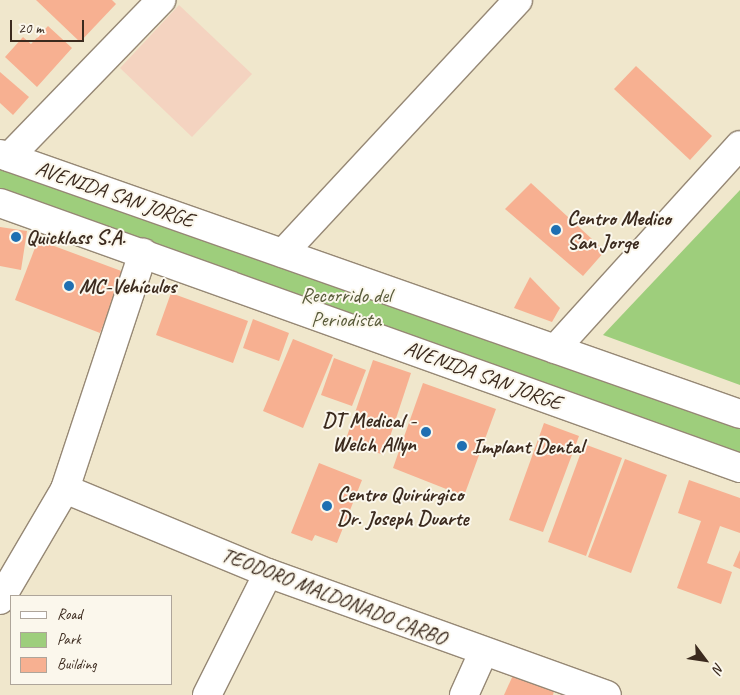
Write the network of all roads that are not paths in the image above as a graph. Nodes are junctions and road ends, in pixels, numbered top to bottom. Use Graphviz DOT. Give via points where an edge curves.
graph roads {
  1 [pos="161,0"];
  2 [pos="518,0"];
  3 [pos="740,146"];
  4 [pos="5,155"];
  5 [pos="0,203"];
  6 [pos="283,252"];
  7 [pos="143,254"];
  8 [pos="555,349"];
  9 [pos="740,414"];
  10 [pos="740,468"];
  11 [pos="65,489"];
  12 [pos="268,573"];
  13 [pos="0,600"];
  14 [pos="483,652"];
  15 [pos="207,695"];
  16 [pos="464,695"];
  17 [pos="607,695"];
  1 -- 4 [label="street"];
  2 -- 6 [label="street"];
  3 -- 8 [label="street"];
  4 -- 6 [label="street, AVENIDA SAN JORGE"];
  5 -- 7 [label="street, AVENIDA SAN JORGE"];
  6 -- 8 [label="street, AVENIDA SAN JORGE"];
  7 -- 10 [label="street, AVENIDA SAN JORGE"];
  7 -- 11 [label="street"];
  8 -- 9 [label="street, AVENIDA SAN JORGE"];
  11 -- 12 [label="street, TEODORO MALDONADO CARBO"];
  11 -- 13 [label="street"];
  12 -- 14 [label="street, TEODORO MALDONADO CARBO"];
  12 -- 15 [label="street"];
  14 -- 16 [label="street"];
  14 -- 17 [label="street, TEODORO MALDONADO CARBO"];
}
